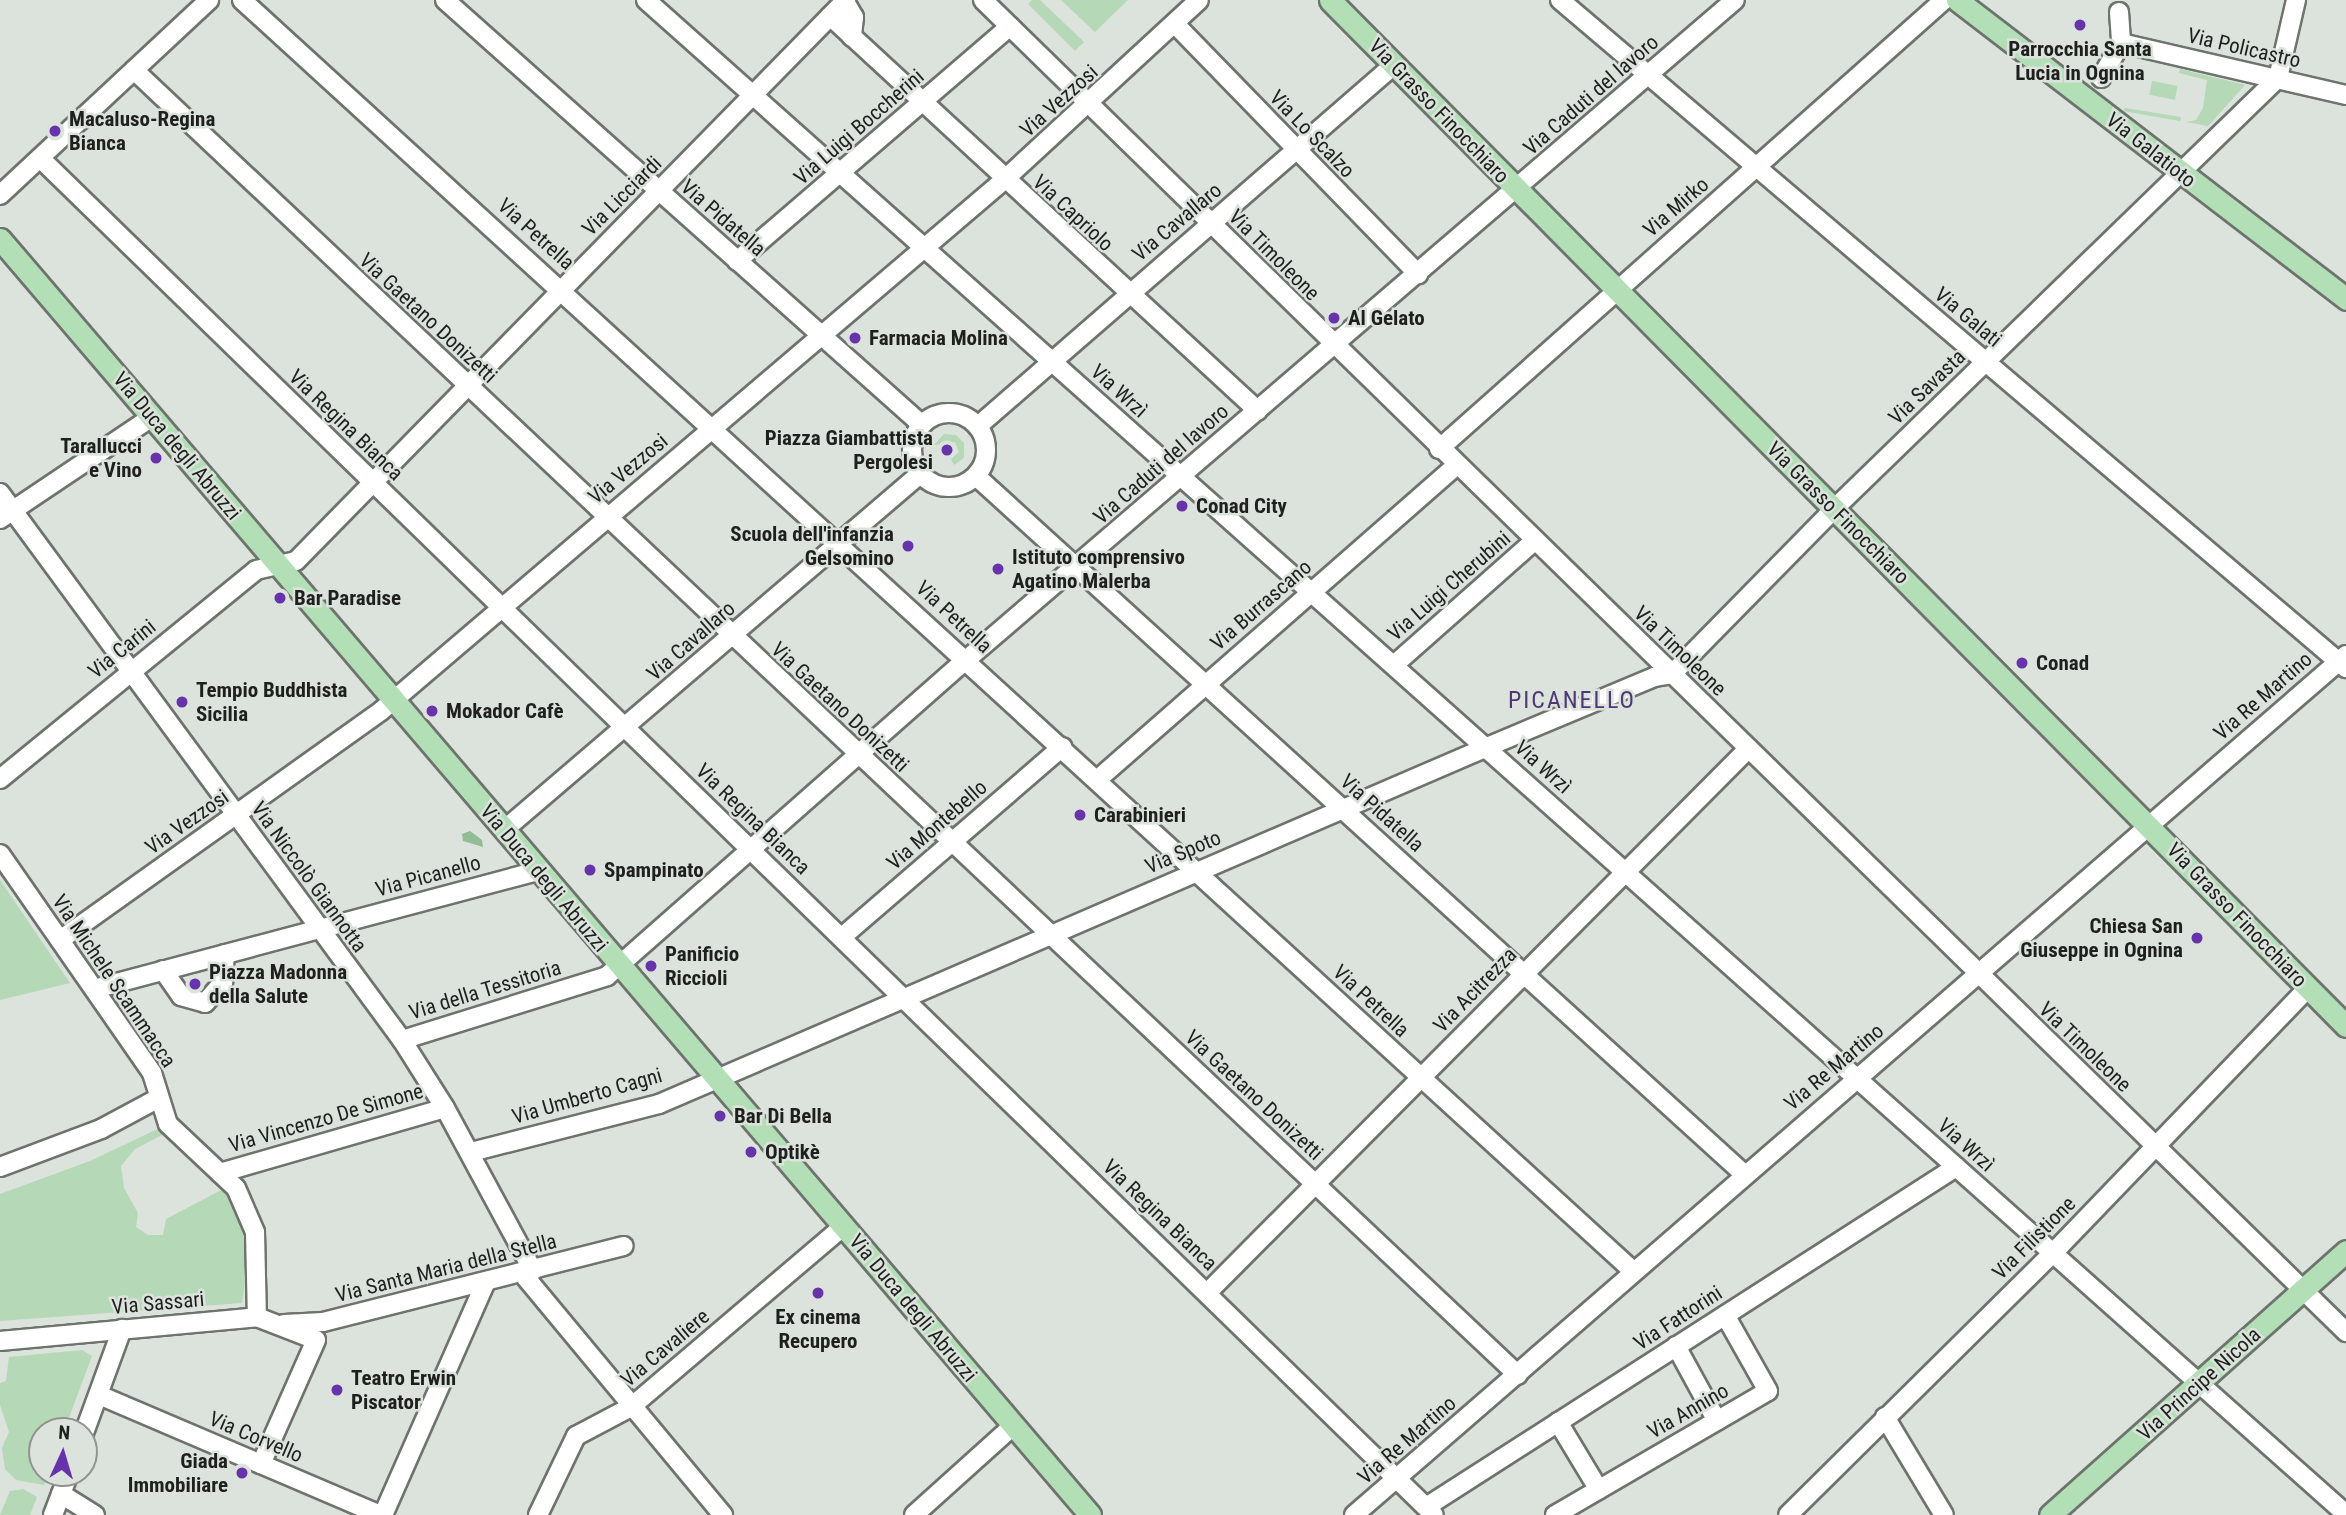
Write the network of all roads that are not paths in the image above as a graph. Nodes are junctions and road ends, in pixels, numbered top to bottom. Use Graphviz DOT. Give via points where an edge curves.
graph roads {
  1 [pos="209,0"];
  2 [pos="242,0"];
  3 [pos="445,0"];
  4 [pos="646,0"];
  5 [pos="845,0"];
  6 [pos="983,0"];
  7 [pos="1199,0"];
  8 [pos="1330,0"];
  9 [pos="1560,0"];
  10 [pos="1735,0"];
  11 [pos="1944,0"];
  12 [pos="1957,0"];
  13 [pos="2296,0"];
  14 [pos="2119,12"];
  15 [pos="830,16"];
  16 [pos="1175,24"];
  17 [pos="1010,26"];
  18 [pos="852,37"];
  19 [pos="2121,43"];
  20 [pos="1395,64"];
  21 [pos="134,70"];
  22 [pos="1648,75"];
  23 [pos="2101,78"];
  24 [pos="2278,78"];
  25 [pos="2346,95"];
  26 [pos="754,96"];
  27 [pos="920,104"];
  28 [pos="1091,104"];
  29 [pos="1296,151"];
  30 [pos="40,158"];
  31 [pos="1755,167"];
  32 [pos="2179,172"];
  33 [pos="841,173"];
  34 [pos="1004,180"];
  35 [pos="1516,190"];
  36 [pos="658,192"];
  37 [pos="0,195"];
  38 [pos="1210,224"];
  39 [pos="0,239"];
  40 [pos="925,247"];
  41 [pos="737,261"];
  42 [pos="1418,274"];
  43 [pos="562,288"];
  44 [pos="1616,289"];
  45 [pos="1128,294"];
  46 [pos="2346,299"];
  47 [pos="822,336"];
  48 [pos="1334,346"];
  49 [pos="1052,361"];
  50 [pos="1986,362"];
  51 [pos="467,387"];
  52 [pos="1258,411"];
  53 [pos="152,417"];
  54 [pos="915,419"];
  55 [pos="984,421"];
  56 [pos="713,428"];
  57 [pos="1439,449"];
  58 [pos="1456,466"];
  59 [pos="1182,477"];
  60 [pos="914,479"];
  61 [pos="982,481"];
  62 [pos="372,482"];
  63 [pos="0,493"];
  64 [pos="1834,509"];
  65 [pos="6,515"];
  66 [pos="607,516"];
  67 [pos="1534,541"];
  68 [pos="841,543"];
  69 [pos="278,565"];
  70 [pos="1077,567"];
  71 [pos="1312,591"];
  72 [pos="502,607"];
  73 [pos="731,636"];
  74 [pos="967,660"];
  75 [pos="2343,662"];
  76 [pos="1394,665"];
  77 [pos="131,672"];
  78 [pos="1672,674"];
  79 [pos="1207,682"];
  80 [pos="393,700"];
  81 [pos="626,728"];
  82 [pos="1062,747"];
  83 [pos="1487,747"];
  84 [pos="1747,750"];
  85 [pos="859,754"];
  86 [pos="0,779"];
  87 [pos="1097,780"];
  88 [pos="1344,810"];
  89 [pos="236,816"];
  90 [pos="2148,825"];
  91 [pos="504,830"];
  92 [pos="951,842"];
  93 [pos="750,848"];
  94 [pos="0,854"];
  95 [pos="1624,870"];
  96 [pos="539,871"];
  97 [pos="1197,871"];
  98 [pos="318,929"];
  99 [pos="1050,935"];
  100 [pos="842,937"];
  101 [pos="60,940"];
  102 [pos="225,954"];
  103 [pos="619,965"];
  104 [pos="163,970"];
  105 [pos="1524,973"];
  106 [pos="1978,975"];
  107 [pos="2308,988"];
  108 [pos="94,989"];
  109 [pos="904,998"];
  110 [pos="2346,1026"];
  111 [pos="402,1040"];
  112 [pos="714,1077"];
  113 [pos="1420,1078"];
  114 [pos="1856,1078"];
  115 [pos="158,1099"];
  116 [pos="446,1108"];
  117 [pos="2156,1147"];
  118 [pos="471,1153"];
  119 [pos="0,1167"];
  120 [pos="1956,1167"];
  121 [pos="219,1173"];
  122 [pos="1744,1174"];
  123 [pos="1316,1184"];
  124 [pos="844,1226"];
  125 [pos="624,1246"];
  126 [pos="2346,1251"];
  127 [pos="2053,1253"];
  128 [pos="1632,1270"];
  129 [pos="528,1272"];
  130 [pos="486,1282"];
  131 [pos="2303,1289"];
  132 [pos="1207,1293"];
  133 [pos="1725,1315"];
  134 [pos="257,1317"];
  135 [pos="277,1324"];
  136 [pos="122,1329"];
  137 [pos="2346,1332"];
  138 [pos="0,1340"];
  139 [pos="1676,1346"];
  140 [pos="1518,1375"];
  141 [pos="2199,1385"];
  142 [pos="106,1398"];
  143 [pos="631,1407"];
  144 [pos="94,1417"];
  145 [pos="1885,1417"];
  146 [pos="1717,1421"];
  147 [pos="1558,1422"];
  148 [pos="1013,1426"];
  149 [pos="261,1464"];
  150 [pos="1397,1479"];
  151 [pos="64,1487"];
  152 [pos="1599,1490"];
  153 [pos="61,1494"];
  154 [pos="1430,1511"];
  155 [pos="2346,1514"];
  156 [pos="52,1515"];
  157 [pos="95,1515"];
  158 [pos="382,1515"];
  159 [pos="538,1515"];
  160 [pos="723,1515"];
  161 [pos="914,1515"];
  162 [pos="1090,1515"];
  163 [pos="1354,1515"];
  164 [pos="1555,1515"];
  165 [pos="1787,1515"];
  166 [pos="1944,1515"];
  167 [pos="2050,1515"];
  1 -- 21 [label="street"];
  2 -- 43 [label="street, Via Petrella"];
  3 -- 36 [label="street, Via Pidatella"];
  4 -- 26 [label="street, Via Wrzì"];
  5 -- 15 [label="street, Via Licciardi"];
  5 -- 18 [label="street" via="854,17"];
  6 -- 17 [label="street, Via Timoleone"];
  7 -- 16 [label="street, Via Vezzosi"];
  8 -- 20 [label="main road, Via Grasso Finocchiaro"];
  9 -- 22 [label="street, Via Galati"];
  10 -- 22 [label="street, Via Caduti del lavoro"];
  11 -- 31 [label="street, Via Mirko"];
  12 -- 32 [label="main road, Via Galatioto"];
  13 -- 24 [label="street"];
  14 -- 19 [label="street"];
  15 -- 18 [label="street, Via Capriolo"];
  15 -- 26 [label="street, Via Licciardi"];
  16 -- 28 [label="street, Via Vezzosi"];
  16 -- 29 [label="street, Via Lo Scalzo"];
  17 -- 27 [label="street, Via Luigi Boccherini"];
  17 -- 28 [label="street, Via Timoleone"];
  18 -- 27 [label="street, Via Capriolo"];
  19 -- 23 [label="street"];
  19 -- 24 [label="street, Via Policastro"];
  20 -- 29 [label="street, Via Cavallaro"];
  20 -- 35 [label="main road, Via Grasso Finocchiaro"];
  21 -- 30 [label="street"];
  21 -- 51 [label="street, Via Gaetano Donizetti"];
  22 -- 31 [label="street, Via Galati"];
  22 -- 35 [label="street, Via Caduti del lavoro"];
  24 -- 25 [label="street, Via Policastro"];
  24 -- 32 [label="street, Via Savasta"];
  26 -- 33 [label="street, Via Wrzì"];
  26 -- 36 [label="street, Via Licciardi"];
  27 -- 33 [label="street, Via Luigi Boccherini"];
  27 -- 34 [label="street, Via Capriolo"];
  28 -- 34 [label="street, Via Vezzosi"];
  28 -- 38 [label="street, Via Timoleone"];
  29 -- 38 [label="street, Via Cavallaro"];
  29 -- 42 [label="street, Via Lo Scalzo"];
  30 -- 37 [label="street"];
  30 -- 62 [label="street, Via Regina Bianca"];
  31 -- 44 [label="street, Via Mirko"];
  31 -- 50 [label="street, Via Galati"];
  32 -- 46 [label="main road, Via Galatioto"];
  32 -- 50 [label="street, Via Savasta"];
  33 -- 40 [label="street, Via Wrzì"];
  33 -- 41 [label="street, Via Luigi Boccherini"];
  34 -- 40 [label="street, Via Vezzosi"];
  34 -- 45 [label="street, Via Capriolo"];
  35 -- 42 [label="street, Via Caduti del lavoro"];
  35 -- 44 [label="main road, Via Grasso Finocchiaro"];
  36 -- 41 [label="street, Via Pidatella"];
  36 -- 43 [label="street, Via Licciardi"];
  38 -- 45 [label="street, Via Cavallaro"];
  38 -- 48 [label="street, Via Timoleone"];
  39 -- 53 [label="main road, Via Duca degli Abruzzi"];
  40 -- 47 [label="street, Via Vezzosi"];
  40 -- 49 [label="street, Via Wrzì"];
  41 -- 47 [label="street, Via Pidatella"];
  42 -- 48 [label="street, Via Caduti del lavoro"];
  43 -- 51 [label="street, Via Licciardi"];
  43 -- 56 [label="street, Via Petrella"];
  44 -- 57 [label="street, Via Mirko"];
  44 -- 64 [label="main road, Via Grasso Finocchiaro"];
  45 -- 49 [label="street, Via Cavallaro"];
  45 -- 52 [label="street, Via Capriolo"];
  47 -- 54 [label="street, Via Pidatella"];
  47 -- 56 [label="street, Via Vezzosi"];
  48 -- 52 [label="street, Via Caduti del lavoro"];
  48 -- 57 [label="street, Via Timoleone"];
  49 -- 55 [label="street, Via Cavallaro"];
  49 -- 59 [label="street, Via Wrzì"];
  50 -- 64 [label="street, Via Savasta"];
  50 -- 75 [label="street, Via Galati"];
  51 -- 62 [label="street, Via Licciardi"];
  51 -- 66 [label="street, Via Gaetano Donizetti"];
  52 -- 59 [label="street, Via Caduti del lavoro"];
  53 -- 65 [label="street"];
  53 -- 69 [label="main road, Via Duca degli Abruzzi"];
  54 -- 55 [label="street" via="946,412"];
  54 -- 60 [label="street"];
  55 -- 61 [label="street" via="987,446"];
  56 -- 66 [label="street, Via Vezzosi"];
  56 -- 68 [label="street, Via Petrella"];
  57 -- 58 [label="street, Via Timoleone"];
  58 -- 67 [label="street, Via Timoleone"];
  58 -- 71 [label="street, Via Burrascano"];
  59 -- 70 [label="street, Via Caduti del lavoro"];
  59 -- 71 [label="street, Via Wrzì"];
  60 -- 61 [label="street" via="952,487"];
  60 -- 68 [label="street, Via Cavallaro"];
  61 -- 70 [label="street, Via Pidatella"];
  62 -- 69 [label="street, Via Licciardi" via="296,561"];
  62 -- 72 [label="street, Via Regina Bianca"];
  63 -- 65 [label="street, Via Niccolò Giannotta"];
  64 -- 78 [label="street, Via Savasta"];
  64 -- 90 [label="main road, Via Grasso Finocchiaro"];
  65 -- 77 [label="street, Via Niccolò Giannotta"];
  66 -- 72 [label="street, Via Vezzosi"];
  66 -- 73 [label="street, Via Gaetano Donizetti"];
  67 -- 76 [label="street, Via Luigi Cherubini"];
  67 -- 78 [label="street, Via Timoleone"];
  68 -- 73 [label="street, Via Cavallaro"];
  68 -- 74 [label="street, Via Petrella"];
  69 -- 77 [label="street, Via Carini" via="256,570"];
  69 -- 80 [label="main road, Via Duca degli Abruzzi"];
  70 -- 74 [label="street, Via Caduti del lavoro"];
  70 -- 79 [label="street, Via Pidatella"];
  71 -- 76 [label="street, Via Wrzì"];
  71 -- 79 [label="street, Via Burrascano"];
  72 -- 80 [label="street, Via Vezzosi"];
  72 -- 81 [label="street, Via Regina Bianca"];
  73 -- 81 [label="street, Via Cavallaro"];
  73 -- 85 [label="street, Via Gaetano Donizetti"];
  74 -- 82 [label="street, Via Petrella"];
  74 -- 85 [label="street, Via Caduti del lavoro"];
  75 -- 90 [label="street, Via Re Martino"];
  76 -- 83 [label="street, Via Wrzì"];
  77 -- 86 [label="street, Via Carini"];
  77 -- 89 [label="street, Via Niccolò Giannotta"];
  78 -- 83 [label="street, Via Spoto" via="1654,677"];
  78 -- 84 [label="street, Via Timoleone"];
  79 -- 87 [label="street, Via Burrascano"];
  79 -- 88 [label="street, Via Pidatella"];
  80 -- 89 [label="street, Via Vezzosi"];
  80 -- 91 [label="main road, Via Duca degli Abruzzi"];
  81 -- 91 [label="street, Via Cavallaro"];
  81 -- 93 [label="street, Via Regina Bianca"];
  82 -- 87 [label="street, Via Petrella"];
  82 -- 92 [label="street, Via Montebello"];
  83 -- 88 [label="street, Via Spoto"];
  83 -- 95 [label="street, Via Wrzì"];
  84 -- 95 [label="street, Via Acitrezza"];
  84 -- 106 [label="street, Via Timoleone"];
  85 -- 92 [label="street, Via Gaetano Donizetti"];
  85 -- 93 [label="street, Via Caduti del lavoro"];
  87 -- 97 [label="street, Via Petrella"];
  88 -- 97 [label="street, Via Spoto"];
  88 -- 105 [label="street, Via Pidatella"];
  89 -- 98 [label="street, Via Niccolò Giannotta"];
  89 -- 101 [label="street, Via Vezzosi"];
  90 -- 106 [label="street, Via Re Martino"];
  90 -- 107 [label="main road, Via Grasso Finocchiaro"];
  91 -- 96 [label="main road, Via Duca degli Abruzzi"];
  92 -- 99 [label="street, Via Gaetano Donizetti"];
  92 -- 100 [label="street, Via Montebello"];
  93 -- 100 [label="street, Via Regina Bianca"];
  93 -- 103 [label="street, Via Caduti del lavoro"];
  94 -- 101 [label="street, Via Michele Scammacca"];
  95 -- 105 [label="street, Via Acitrezza"];
  95 -- 114 [label="street, Via Wrzì"];
  96 -- 98 [label="street, Via Picanello"];
  96 -- 103 [label="main road, Via Duca degli Abruzzi"];
  97 -- 99 [label="street, Via Spoto"];
  97 -- 113 [label="street, Via Petrella"];
  98 -- 102 [label="street, Via Picanello"];
  98 -- 111 [label="street, Via Niccolò Giannotta"];
  99 -- 109 [label="street, Via Spoto"];
  99 -- 123 [label="street, Via Gaetano Donizetti"];
  100 -- 109 [label="street, Via Regina Bianca"];
  101 -- 108 [label="street, Via Michele Scammacca"];
  102 -- 104 [label="street, Via Picanello"];
  102 -- 104 [label="street" via="223,982 205,1003 181,996"];
  103 -- 111 [label="street, Via della Tessitoria" via="607,976"];
  103 -- 112 [label="main road, Via Duca degli Abruzzi"];
  104 -- 108 [label="street, Via Picanello"];
  105 -- 113 [label="street, Via Acitrezza"];
  105 -- 122 [label="street, Via Pidatella"];
  106 -- 114 [label="street, Via Re Martino"];
  106 -- 117 [label="street, Via Timoleone"];
  107 -- 110 [label="main road, Via Grasso Finocchiaro"];
  107 -- 117 [label="street, Via Filistione"];
  108 -- 115 [label="street, Via Michele Scammacca" via="152,1073"];
  109 -- 112 [label="street, Via Spoto"];
  109 -- 132 [label="street, Via Regina Bianca"];
  111 -- 116 [label="street, Via Niccolò Giannotta"];
  112 -- 118 [label="street, Via Umberto Cagni" via="659,1104"];
  112 -- 124 [label="main road, Via Duca degli Abruzzi"];
  113 -- 123 [label="street, Via Acitrezza"];
  113 -- 128 [label="street, Via Petrella"];
  114 -- 120 [label="street, Via Wrzì"];
  114 -- 122 [label="street, Via Re Martino"];
  115 -- 119 [label="street" via="101,1129"];
  115 -- 121 [label="street, Via Michele Scammacca" via="168,1124"];
  116 -- 118 [label="street, Via Niccolò Giannotta"];
  116 -- 121 [label="street, Via Vincenzo De Simone"];
  117 -- 127 [label="street, Via Filistione"];
  117 -- 131 [label="street, Via Timoleone"];
  118 -- 129 [label="street, Via Niccolò Giannotta"];
  120 -- 127 [label="street, Via Wrzì"];
  120 -- 133 [label="street, Via Fattorini"];
  121 -- 134 [label="street, Via Michele Scammacca" via="236,1188 251,1219"];
  122 -- 128 [label="street, Via Re Martino"];
  123 -- 132 [label="street, Via Acitrezza"];
  123 -- 140 [label="street, Via Gaetano Donizetti"];
  124 -- 143 [label="street, Via Cavaliere"];
  124 -- 148 [label="main road, Via Duca degli Abruzzi"];
  125 -- 129 [label="street, Via Santa Maria della Stella"];
  126 -- 131 [label="main road, Via Principe Nicola"];
  127 -- 141 [label="street, Via Wrzì"];
  127 -- 145 [label="street, Via Filistione"];
  128 -- 140 [label="street, Via Re Martino"];
  129 -- 130 [label="street, Via Santa Maria della Stella"];
  129 -- 143 [label="street, Via Niccolò Giannotta"];
  130 -- 135 [label="street, Via Santa Maria della Stella" via="323,1322"];
  130 -- 158 [label="street"];
  131 -- 137 [label="street, Via Timoleone"];
  131 -- 141 [label="main road, Via Principe Nicola"];
  132 -- 150 [label="street, Via Regina Bianca"];
  133 -- 139 [label="street, Via Fattorini"];
  133 -- 146 [label="street, Via Annino" via="1768,1391"];
  134 -- 135 [label="street, Via Sassari"];
  134 -- 136 [label="street, Via Sassari"];
  135 -- 149 [label="street, Via Sassari" via="316,1340"];
  136 -- 138 [label="street, Via Sassari"];
  136 -- 142 [label="street"];
  139 -- 146 [label="street"];
  139 -- 147 [label="street, Via Fattorini"];
  140 -- 150 [label="street, Via Re Martino"];
  141 -- 155 [label="street, Via Wrzì"];
  141 -- 167 [label="main road, Via Principe Nicola"];
  142 -- 144 [label="street"];
  142 -- 149 [label="street, Via Corvello"];
  143 -- 159 [label="street, Via Cavaliere" via="576,1436"];
  143 -- 160 [label="street, Via Niccolò Giannotta"];
  145 -- 165 [label="street, Via Filistione"];
  145 -- 166 [label="street"];
  146 -- 152 [label="street, Via Annino"];
  147 -- 152 [label="street"];
  147 -- 154 [label="street, Via Fattorini"];
  148 -- 161 [label="street"];
  148 -- 162 [label="main road, Via Duca degli Abruzzi"];
  149 -- 158 [label="street, Via Corvello"];
  150 -- 154 [label="street, Via Regina Bianca"];
  150 -- 163 [label="street, Via Re Martino"];
  151 -- 153 [label="street"];
  152 -- 164 [label="street, Via Annino"];
  153 -- 156 [label="street"];
  153 -- 157 [label="street"];
}
